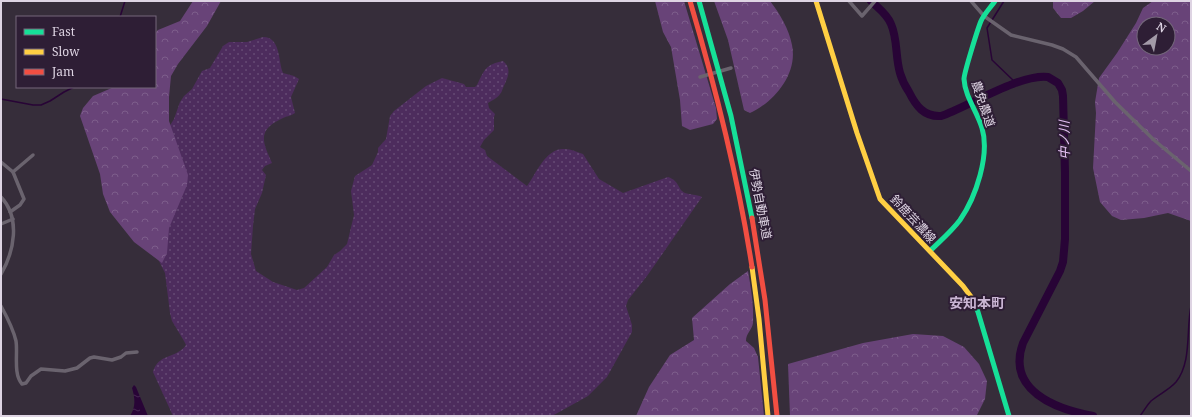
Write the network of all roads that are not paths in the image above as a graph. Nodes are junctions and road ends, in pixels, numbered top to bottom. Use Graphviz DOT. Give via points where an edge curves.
graph roads {
  1 [pos="690,1"];
  2 [pos="699,1"];
  3 [pos="816,1"];
  4 [pos="849,1"];
  5 [pos="875,1"];
  6 [pos="971,1"];
  7 [pos="995,1"];
  8 [pos="986,17"];
  9 [pos="731,68"];
  10 [pos="700,77"];
  11 [pos="32,155"];
  12 [pos="1,162"];
  13 [pos="1191,171"];
  14 [pos="13,172"];
  15 [pos="1,197"];
  16 [pos="10,212"];
  17 [pos="13,219"];
  18 [pos="1,224"];
  19 [pos="930,251"];
  20 [pos="1,274"];
  21 [pos="1,306"];
  22 [pos="137,352"];
  23 [pos="768,416"];
  24 [pos="777,416"];
  25 [pos="1009,416"];
  1 -- 23 [label="main road, 伊勢自動車道" via="722,121 744,221 755,286"];
  2 -- 24 [label="main road, 伊勢自動車道" via="724,87 746,186 763,282"];
  3 -- 19 [label="main road, 鈴鹿芸濃線" via="880,199"];
  4 -- 5 [label="street" via="862,16"];
  6 -- 8 [label="street"];
  7 -- 8 [label="main road, 農免農道"];
  8 -- 13 [label="street" via="1011,35 1052,45 1076,57 1115,102"];
  8 -- 19 [label="main road, 農免農道" via="981,21 964,77 968,97 981,126 984,144 982,167 964,213"];
  9 -- 10 [label="street"];
  11 -- 14 [label="street"];
  12 -- 14 [label="street"];
  14 -- 16 [label="street" via="24,199"];
  15 -- 16 [label="street"];
  16 -- 17 [label="street"];
  17 -- 18 [label="street"];
  17 -- 20 [label="street" via="12,248"];
  19 -- 25 [label="main road, 鈴鹿芸濃線" via="971,296"];
  21 -- 22 [label="street" via="16,341 18,376 22,384 41,369 65,371 77,368 90,358 112,360 126,353"];
}
